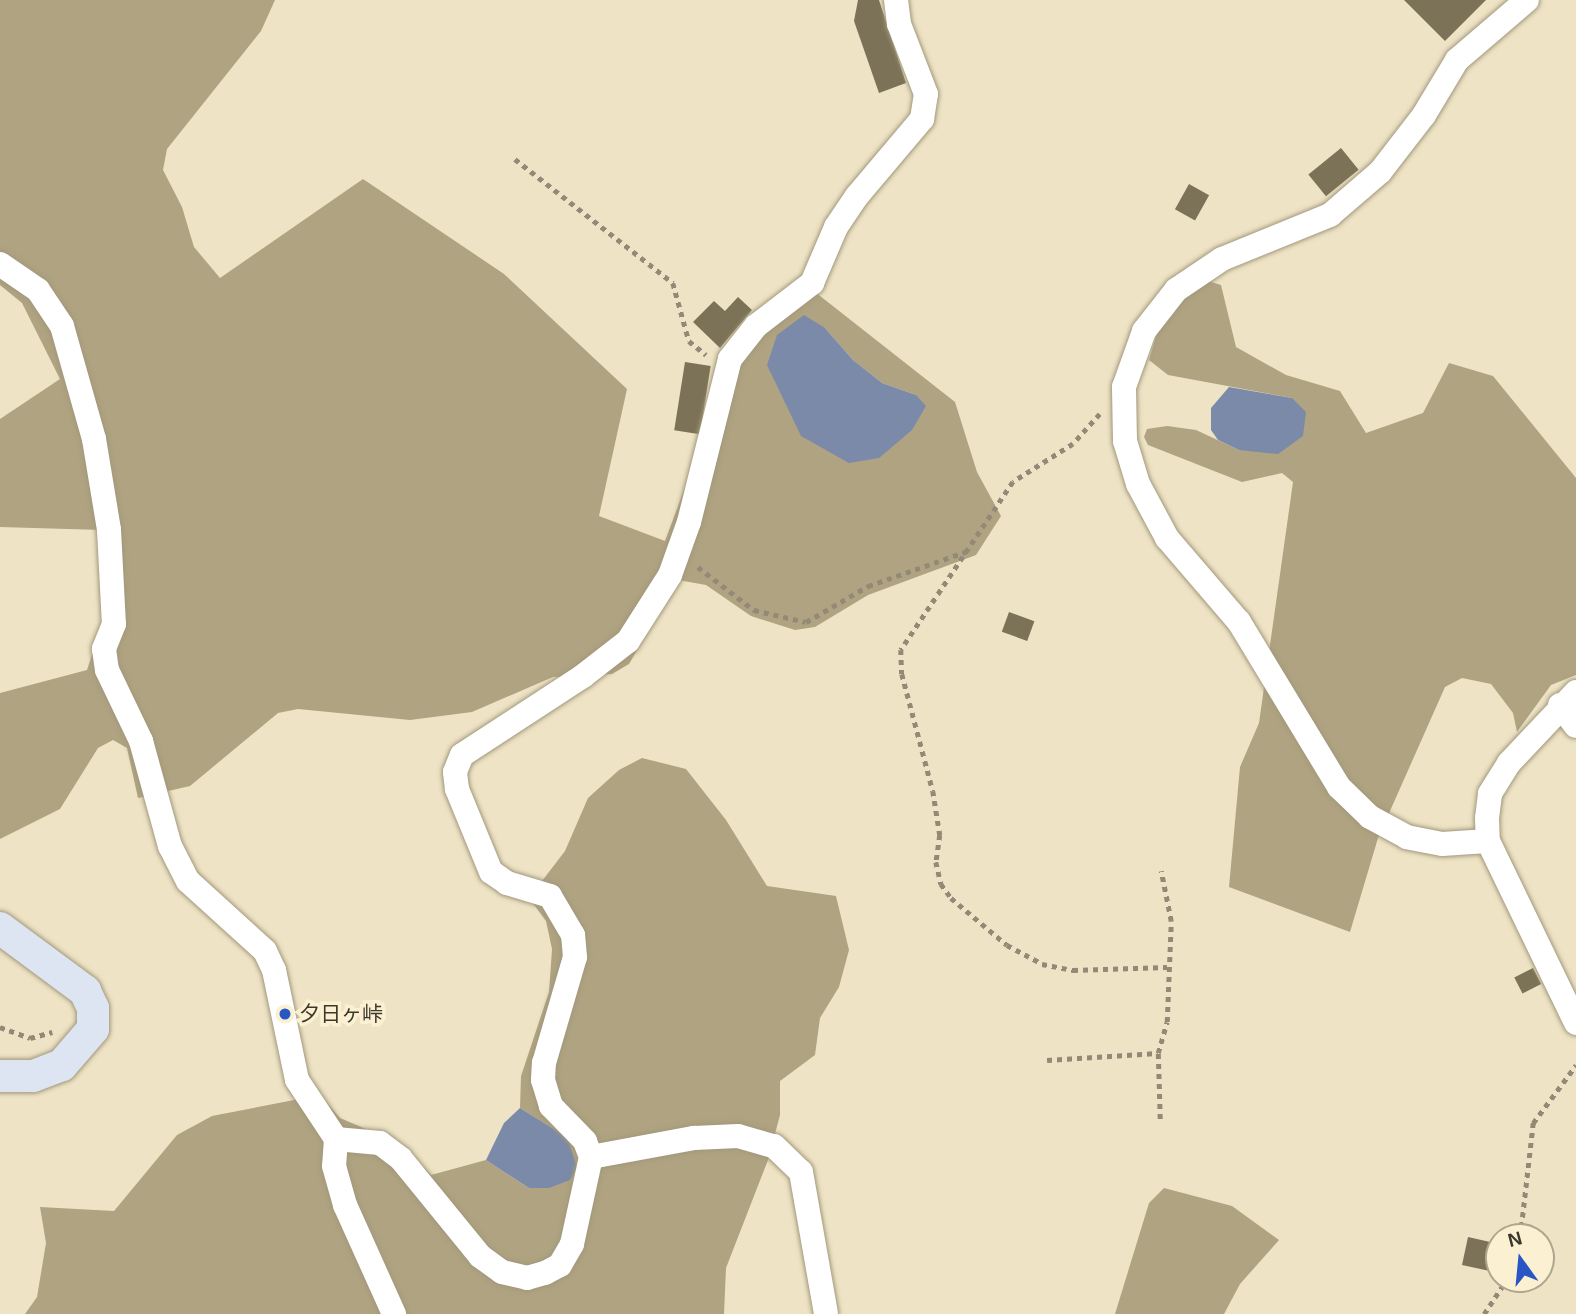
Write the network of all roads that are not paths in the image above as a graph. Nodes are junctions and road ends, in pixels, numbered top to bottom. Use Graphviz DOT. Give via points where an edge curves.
graph roads {
  1 [pos="896,0"];
  2 [pos="1527,0"];
  3 [pos="0,264"];
  4 [pos="1568,698"];
  5 [pos="1576,726"];
  6 [pos="1488,841"];
  7 [pos="0,928"];
  8 [pos="1576,1023"];
  9 [pos="0,1076"];
  10 [pos="336,1139"];
  11 [pos="591,1157"];
  12 [pos="394,1314"];
  13 [pos="826,1314"];
  1 -- 11 [label="street" via="898,24 926,94 922,119 850,207 812,283 756,326 724,369 714,424 670,575 628,641 583,676 461,755 455,772 457,789 491,872 506,883 550,896 573,935 575,957 543,1080 551,1106 585,1141"];
  2 -- 6 [label="street" via="1457,60 1424,115 1380,172 1330,215 1222,259 1176,290 1144,331 1124,387 1125,441 1144,494 1167,538 1239,622 1339,787 1370,817 1407,837 1442,844"];
  3 -- 10 [label="street" via="38,290 62,326 94,439 109,530 114,624 104,649 107,670 141,741 170,846 188,881 265,951 274,970 297,1080"];
  4 -- 5 [label="street"];
  4 -- 6 [label="street" via="1508,763 1490,794"];
  6 -- 8 [label="street"];
  7 -- 9 [label="main road" via="85,991 93,1021 80,1049 62,1065 33,1076"];
  10 -- 11 [label="street" via="380,1143 401,1159 480,1256 502,1272 527,1278 560,1265 572,1244"];
  10 -- 12 [label="street" via="334,1166 345,1205"];
  11 -- 13 [label="street" via="694,1138 738,1136 774,1146 801,1172"];
}
